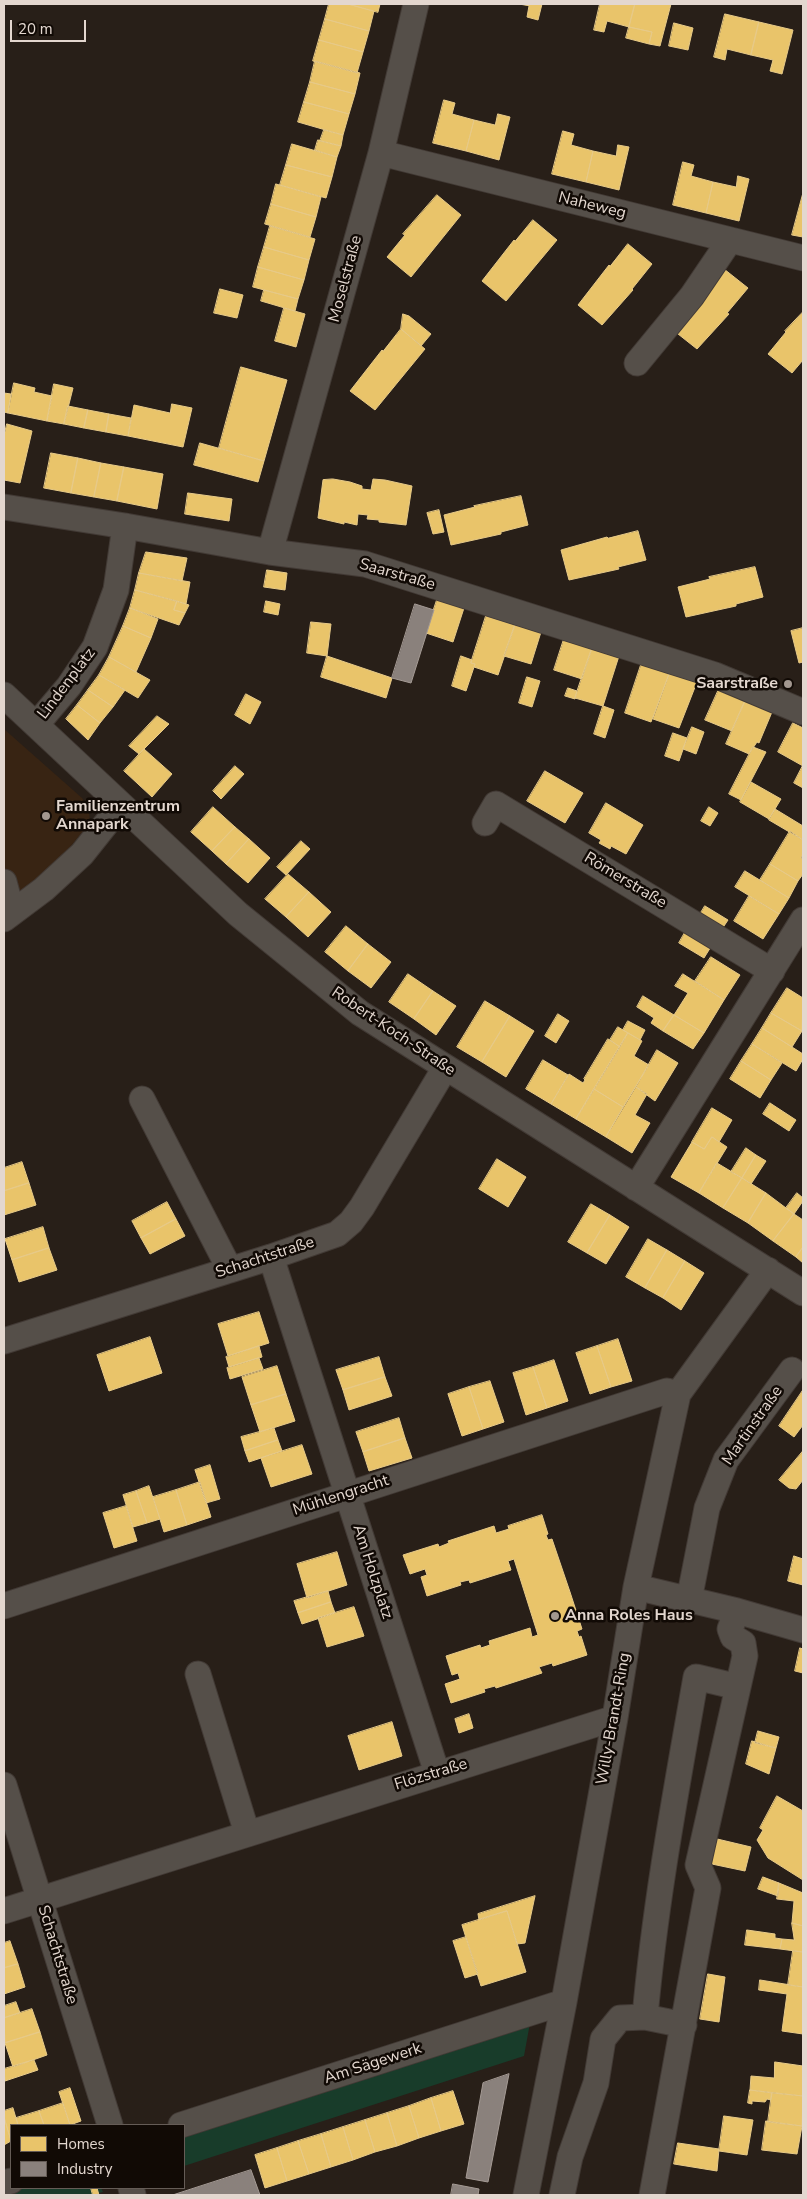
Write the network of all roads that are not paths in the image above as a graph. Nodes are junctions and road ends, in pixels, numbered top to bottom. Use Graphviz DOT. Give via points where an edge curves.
graph roads {
  1 [pos="416,4"];
  2 [pos="381,153"];
  3 [pos="730,240"];
  4 [pos="803,258"];
  5 [pos="637,363"];
  6 [pos="4,507"];
  7 [pos="125,526"];
  8 [pos="270,552"];
  9 [pos="4,696"];
  10 [pos="803,712"];
  11 [pos="36,725"];
  12 [pos="121,805"];
  13 [pos="485,823"];
  14 [pos="4,882"];
  15 [pos="8,916"];
  16 [pos="803,920"];
  17 [pos="772,971"];
  18 [pos="445,1068"];
  19 [pos="142,1099"];
  20 [pos="636,1188"];
  21 [pos="271,1257"];
  22 [pos="230,1270"];
  23 [pos="768,1270"];
  24 [pos="803,1292"];
  25 [pos="4,1341"];
  26 [pos="792,1370"];
  27 [pos="678,1394"];
  28 [pos="347,1494"];
  29 [pos="636,1587"];
  30 [pos="689,1600"];
  31 [pos="4,1606"];
  32 [pos="737,1611"];
  33 [pos="803,1630"];
  34 [pos="198,1674"];
  35 [pos="738,1687"];
  36 [pos="615,1718"];
  37 [pos="437,1773"];
  38 [pos="4,1785"];
  39 [pos="247,1833"];
  40 [pos="40,1899"];
  41 [pos="4,1911"];
  42 [pos="564,2002"];
  43 [pos="645,2017"];
  44 [pos="684,2025"];
  45 [pos="110,2124"];
  46 [pos="184,2124"];
  47 [pos="526,2195"];
  48 [pos="562,2195"];
  49 [pos="652,2195"];
  1 -- 2 [label="street, Moselstraße"];
  2 -- 3 [label="street, Naheweg"];
  2 -- 8 [label="street, Moselstraße"];
  3 -- 4 [label="street, Naheweg"];
  3 -- 5 [label="street" via="692,296"];
  6 -- 7 [label="street, Saarstraße"];
  7 -- 8 [label="street, Saarstraße"];
  7 -- 11 [label="street, Lindenplatz" via="116,590 95,648"];
  8 -- 10 [label="street, Saarstraße" via="365,564 715,675"];
  9 -- 11 [label="street, Robert-Koch-Straße"];
  11 -- 12 [label="street, Robert-Koch-Straße"];
  12 -- 15 [label="street" via="82,854"];
  12 -- 18 [label="street, Robert-Koch-Straße" via="253,926 360,1013"];
  13 -- 17 [label="street, Römerstraße" via="496,804"];
  14 -- 15 [label="street"];
  16 -- 17 [label="street"];
  17 -- 20 [label="street"];
  18 -- 20 [label="street, Robert-Koch-Straße"];
  18 -- 21 [label="street, Schachtstraße" via="351,1222 337,1234"];
  19 -- 22 [label="street"];
  20 -- 23 [label="street, Robert-Koch-Straße"];
  21 -- 22 [label="street, Schachtstraße"];
  21 -- 28 [label="street, Am Holzplatz"];
  22 -- 25 [label="street, Schachtstraße"];
  23 -- 24 [label="street, Robert-Koch-Straße"];
  23 -- 27 [label="street, Willy-Brandt-Ring"];
  26 -- 30 [label="street, Martinstraße" via="726,1460 707,1508"];
  27 -- 28 [label="street, Mühlengracht" via="666,1391"];
  27 -- 29 [label="street, Willy-Brandt-Ring"];
  28 -- 31 [label="street, Mühlengracht"];
  28 -- 37 [label="street, Am Holzplatz"];
  29 -- 30 [label="street"];
  29 -- 36 [label="street, Willy-Brandt-Ring"];
  30 -- 32 [label="street"];
  32 -- 33 [label="street"];
  32 -- 35 [label="street" via="730,1629 733,1637 743,1643 745,1656"];
  34 -- 39 [label="street"];
  35 -- 43 [label="street" via="696,1677 670,1816"];
  35 -- 44 [label="street" via="698,1865 708,1888"];
  36 -- 37 [label="street, Flözstraße"];
  36 -- 42 [label="street, Willy-Brandt-Ring"];
  37 -- 39 [label="street, Flözstraße"];
  38 -- 40 [label="street, Schachtstraße"];
  39 -- 40 [label="street, Flözstraße"];
  40 -- 41 [label="street, Flözstraße"];
  40 -- 45 [label="street, Schachtstraße"];
  42 -- 46 [label="street, Am Sägewerk"];
  42 -- 47 [label="street, Willy-Brandt-Ring"];
  43 -- 44 [label="street"];
  43 -- 48 [label="street" via="620,2018 603,2039 596,2083 570,2157"];
  44 -- 49 [label="street"];
}
